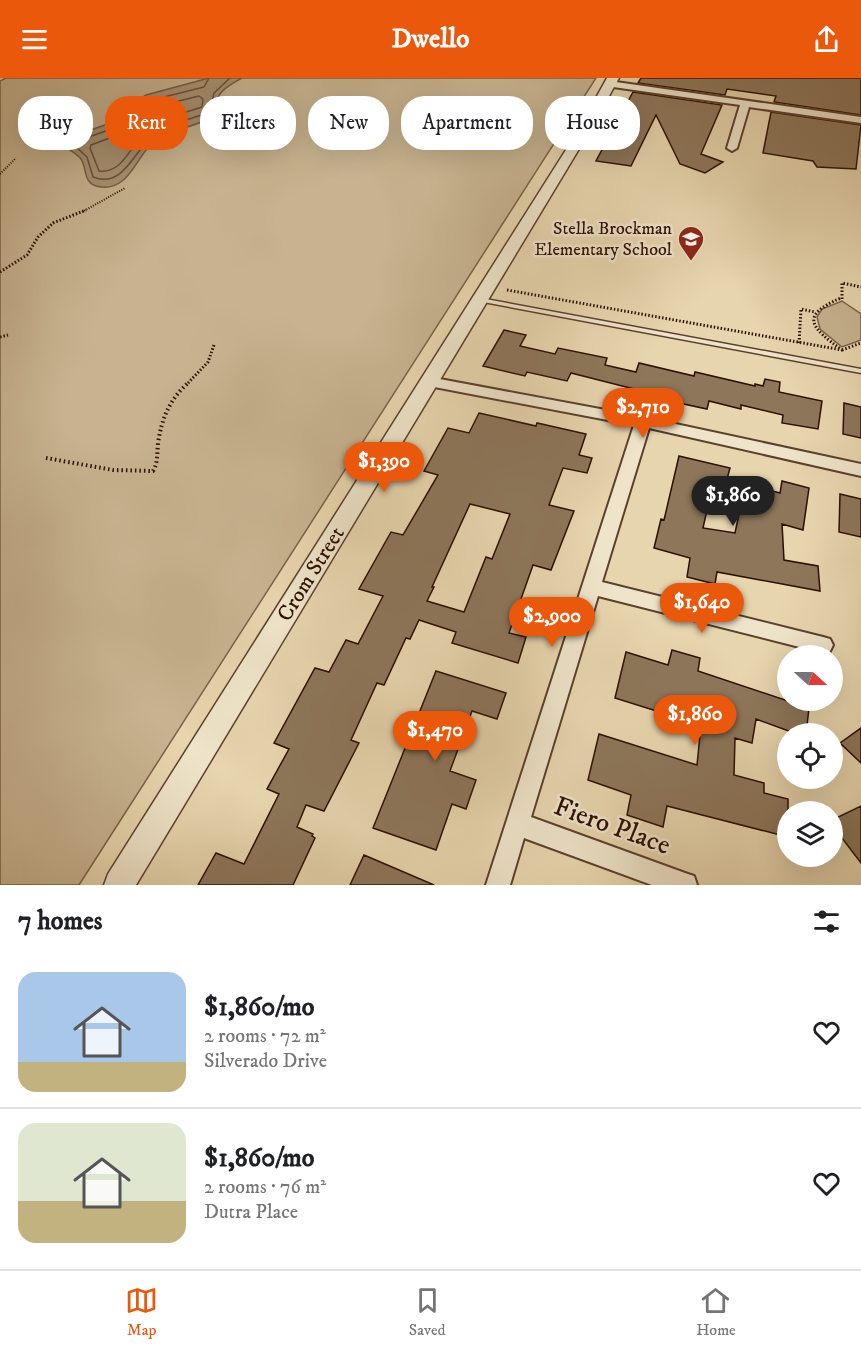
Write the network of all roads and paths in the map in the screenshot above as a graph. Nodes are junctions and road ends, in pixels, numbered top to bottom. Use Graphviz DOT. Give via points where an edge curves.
graph roads {
  1 [pos="611,81"];
  2 [pos="745,104"];
  3 [pos="861,120"];
  4 [pos="732,148"];
  5 [pos="16,158"];
  6 [pos="0,174"];
  7 [pos="125,188"];
  8 [pos="0,272"];
  9 [pos="861,286"];
  10 [pos="507,290"];
  11 [pos="480,300"];
  12 [pos="815,312"];
  13 [pos="8,335"];
  14 [pos="0,337"];
  15 [pos="799,343"];
  16 [pos="861,343"];
  17 [pos="214,345"];
  18 [pos="842,351"];
  19 [pos="861,371"];
  20 [pos="429,382"];
  21 [pos="643,422"];
  22 [pos="46,458"];
  23 [pos="861,470"];
  24 [pos="591,587"];
  25 [pos="823,645"];
  26 [pos="518,824"];
  27 [pos="119,885"];
  28 [pos="498,885"];
  29 [pos="685,885"];
  1 -- 2 [label="street"];
  1 -- 11 [label="street, Crom Street"];
  2 -- 3 [label="street"];
  2 -- 4 [label="street"];
  5 -- 6 [label="path"];
  7 -- 8 [label="path" via="90,209 53,223 27,255"];
  9 -- 12 [label="path" via="842,283 842,299 822,305"];
  10 -- 15 [label="path"];
  11 -- 19 [label="lane"];
  11 -- 20 [label="street, Crom Street"];
  12 -- 15 [label="path" via="801,309"];
  12 -- 18 [label="path" via="819,333"];
  13 -- 14 [label="path"];
  15 -- 18 [label="path"];
  16 -- 18 [label="path"];
  17 -- 22 [label="path" via="212,358 172,400 164,416 153,471 94,468"];
  20 -- 21 [label="street"];
  20 -- 27 [label="street, Crom Street"];
  21 -- 23 [label="street"];
  21 -- 24 [label="street"];
  24 -- 25 [label="street"];
  24 -- 26 [label="street"];
  26 -- 28 [label="street"];
  26 -- 29 [label="street, Fiero Place"];
}
